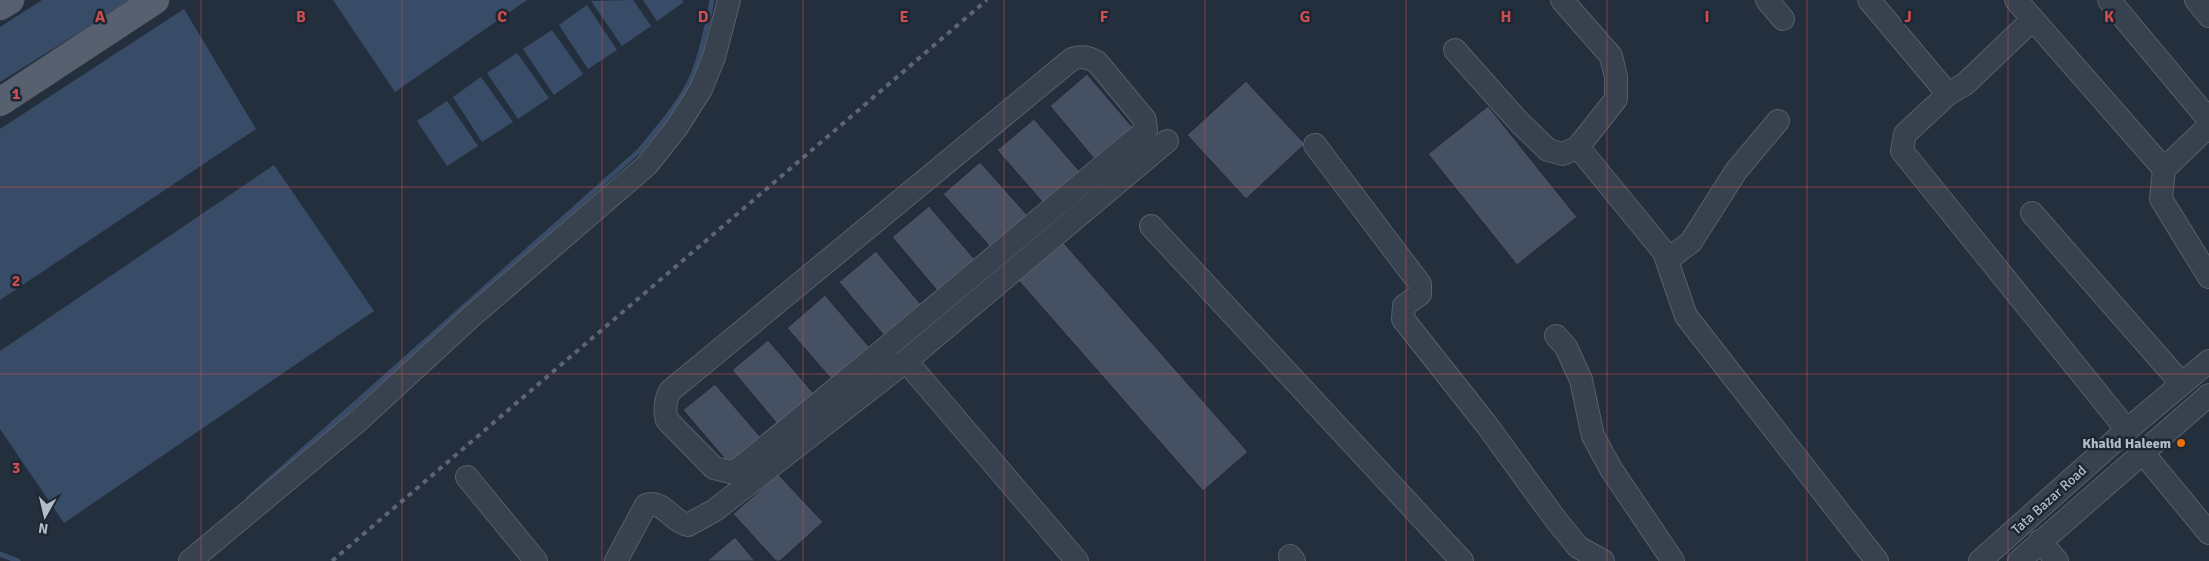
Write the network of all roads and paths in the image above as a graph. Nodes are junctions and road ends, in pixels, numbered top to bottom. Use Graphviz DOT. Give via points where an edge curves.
graph roads {
  1 [pos="10,0"];
  2 [pos="155,0"];
  3 [pos="729,0"];
  4 [pos="1562,0"];
  5 [pos="1767,0"];
  6 [pos="1869,0"];
  7 [pos="2016,0"];
  8 [pos="2109,0"];
  9 [pos="2196,0"];
  10 [pos="0,6"];
  11 [pos="2209,16"];
  12 [pos="1783,19"];
  13 [pos="2032,20"];
  14 [pos="1455,50"];
  15 [pos="1948,94"];
  16 [pos="0,102"];
  17 [pos="2209,120"];
  18 [pos="1778,121"];
  19 [pos="2209,126"];
  20 [pos="1167,141"];
  21 [pos="1315,145"];
  22 [pos="1578,147"];
  23 [pos="2164,169"];
  24 [pos="2032,213"];
  25 [pos="1151,226"];
  26 [pos="1667,260"];
  27 [pos="2209,277"];
  28 [pos="1556,336"];
  29 [pos="881,352"];
  30 [pos="2209,361"];
  31 [pos="901,365"];
  32 [pos="2182,384"];
  33 [pos="2209,394"];
  34 [pos="2127,430"];
  35 [pos="2142,452"];
  36 [pos="467,477"];
  37 [pos="2209,533"];
  38 [pos="2040,541"];
  39 [pos="190,561"];
  40 [pos="536,561"];
  41 [pos="616,561"];
  42 [pos="1076,561"];
  43 [pos="1462,561"];
  44 [pos="1603,561"];
  45 [pos="1673,561"];
  46 [pos="1877,561"];
  47 [pos="1980,561"];
  48 [pos="2019,561"];
  49 [pos="2057,561"];
  1 -- 10 [label="main road"];
  2 -- 16 [label="main road"];
  3 -- 39 [label="street" via="714,57 701,89 677,127 647,164 358,420"];
  4 -- 22 [label="street" via="1611,56 1616,77 1616,99"];
  5 -- 12 [label="street"];
  6 -- 15 [label="street"];
  7 -- 13 [label="street"];
  8 -- 17 [label="street"];
  9 -- 11 [label="street"];
  13 -- 15 [label="street" via="1965,84"];
  13 -- 23 [label="street"];
  14 -- 22 [label="street" via="1548,150 1563,154"];
  15 -- 34 [label="street" via="1905,134 1902,151"];
  18 -- 26 [label="street" via="1736,171 1691,242"];
  19 -- 23 [label="street"];
  20 -- 31 [label="street"];
  21 -- 44 [label="street" via="1420,284 1420,294 1404,306 1402,319 1578,547"];
  22 -- 26 [label="street" via="1664,252"];
  23 -- 27 [label="street" via="2161,199"];
  24 -- 32 [label="street"];
  25 -- 43 [label="street"];
  26 -- 46 [label="street" via="1686,316"];
  28 -- 45 [label="street" via="1566,347 1581,380 1593,436 1611,469"];
  29 -- 29 [label="street" via="1146,130 1145,120 1097,62 1089,57 1072,59 670,391 666,399 667,420 714,468 731,472"];
  29 -- 31 [label="street"];
  30 -- 32 [label="street, Tata Bazar Road"];
  31 -- 41 [label="street" via="737,494 691,524 679,522 660,505 646,505"];
  31 -- 42 [label="street"];
  32 -- 34 [label="street, Tata Bazar Road"];
  33 -- 35 [label="street, Tata Bazar Road"];
  34 -- 47 [label="street, Tata Bazar Road"];
  35 -- 37 [label="street"];
  35 -- 38 [label="street, Tata Bazar Road"];
  36 -- 40 [label="street"];
  38 -- 48 [label="street, Tata Bazar Road"];
  38 -- 49 [label="street"];
}
